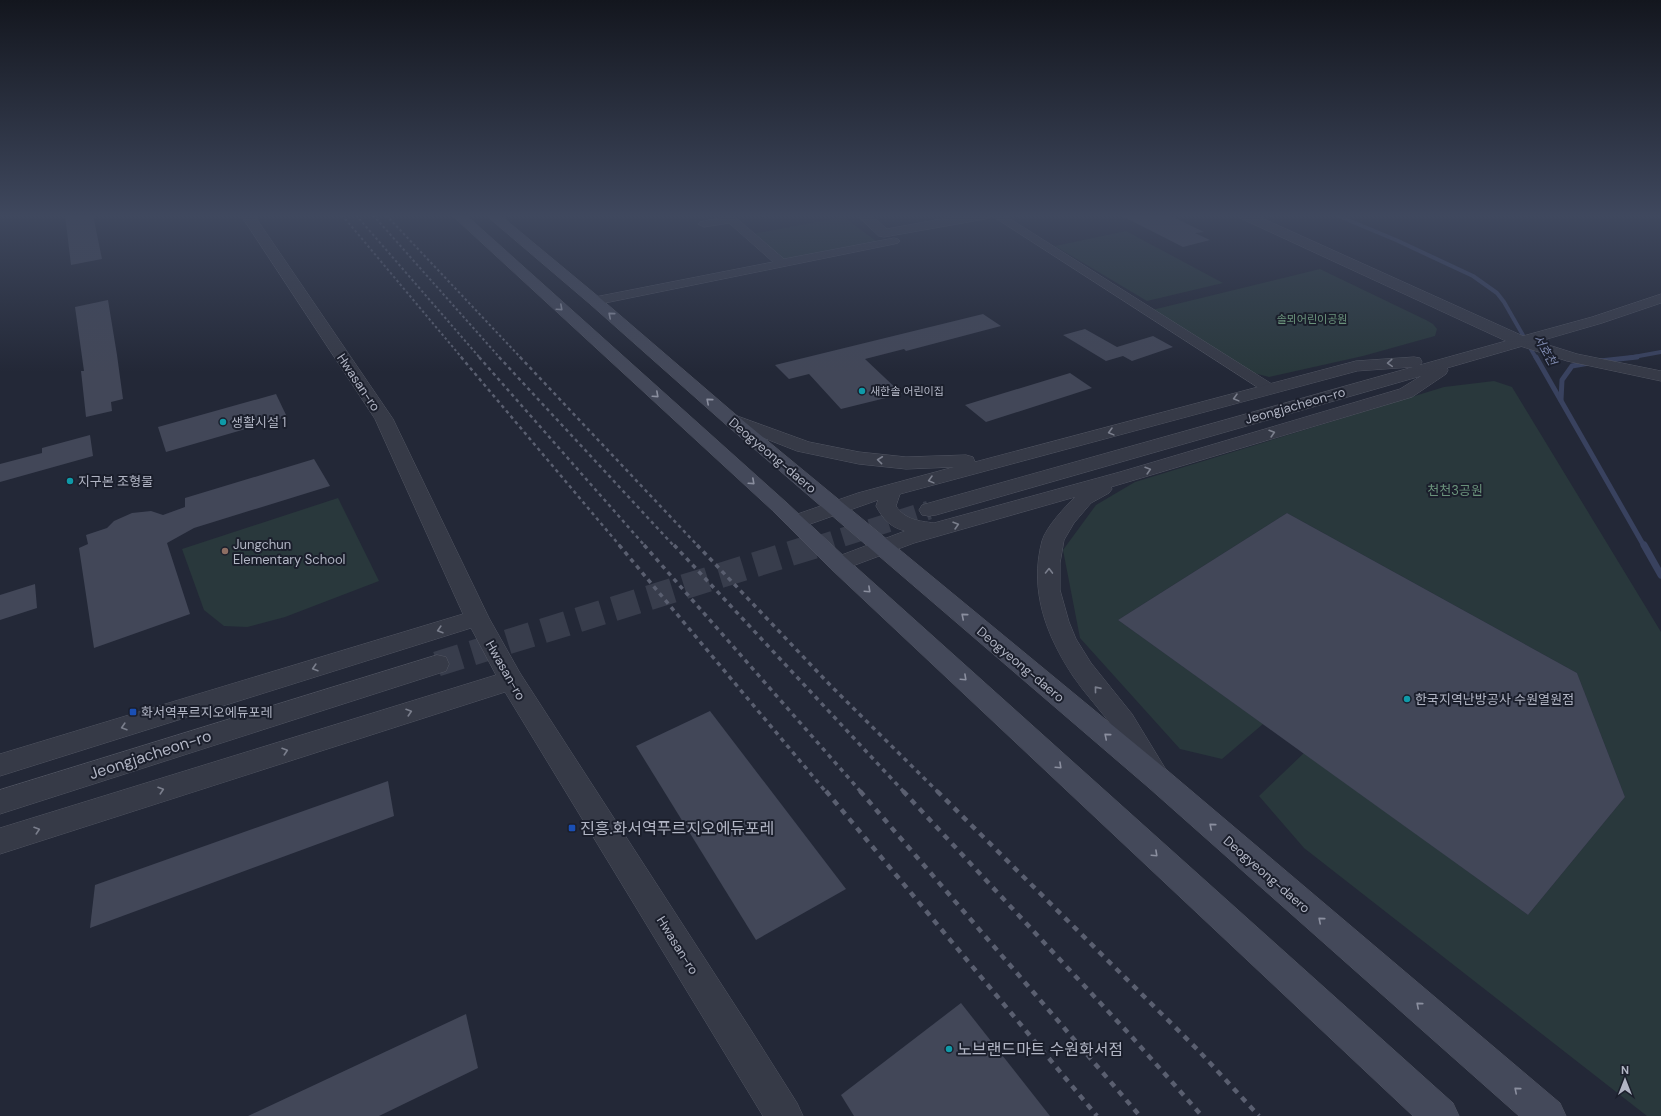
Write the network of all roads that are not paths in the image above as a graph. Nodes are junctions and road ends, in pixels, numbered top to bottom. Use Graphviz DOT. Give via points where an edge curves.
graph roads {
  1 [pos="282,267"];
  2 [pos="515,267"];
  3 [pos="554,267"];
  4 [pos="765,267"];
  5 [pos="1078,267"];
  6 [pos="1359,267"];
  7 [pos="1661,298"];
  8 [pos="595,301"];
  9 [pos="1520,341"];
  10 [pos="1457,359"];
  11 [pos="1661,376"];
  12 [pos="1270,389"];
  13 [pos="729,418"];
  14 [pos="1031,453"];
  15 [pos="1127,476"];
  16 [pos="891,490"];
  17 [pos="835,507"];
  18 [pos="929,510"];
  19 [pos="796,522"];
  20 [pos="936,530"];
  21 [pos="883,547"];
  22 [pos="839,564"];
  23 [pos="477,618"];
  24 [pos="437,664"];
  25 [pos="511,680"];
  26 [pos="0,765"];
  27 [pos="1158,779"];
  28 [pos="0,802"];
  29 [pos="0,842"];
  30 [pos="784,1116"];
  31 [pos="1440,1116"];
  32 [pos="1547,1116"];
  1 -- 23 [label="street, Hwasan-ro" via="384,419"];
  2 -- 19 [label="main road, one-way"];
  3 -- 8 [label="main road, Deogyeong-daero"];
  4 -- 8 [label="street"];
  5 -- 12 [label="street"];
  6 -- 9 [label="street"];
  7 -- 9 [label="street, Jeongjacheon-ro" via="1597,320"];
  13 -- 8 [label="main road, Deogyeong-daero, one-way"];
  9 -- 10 [label="street, Jeongjacheon-ro"];
  9 -- 11 [label="street" via="1573,358"];
  10 -- 12 [label="street, one-way" via="1356,366"];
  15 -- 10 [label="street, one-way" via="1406,393"];
  10 -- 18 [label="street, Jeongjacheon-ro"];
  12 -- 14 [label="street, one-way"];
  14 -- 13 [label="street, one-way" via="955,462 906,463 859,458 804,447"];
  13 -- 17 [label="main road, Deogyeong-daero"];
  14 -- 16 [label="street, one-way"];
  20 -- 15 [label="street, one-way"];
  27 -- 15 [label="street, one-way" via="1123,721 1082,670 1064,641 1049,590 1049,563 1053,540 1066,519 1084,499"];
  16 -- 17 [label="street"];
  16 -- 20 [label="street" via="886,506 891,516 909,526"];
  17 -- 19 [label="street"];
  17 -- 21 [label="main road, Deogyeong-daero"];
  19 -- 22 [label="main road"];
  20 -- 21 [label="street"];
  21 -- 22 [label="street"];
  27 -- 21 [label="main road, Deogyeong-daero, one-way"];
  22 -- 31 [label="main road, one-way"];
  23 -- 25 [label="street, Hwasan-ro"];
  23 -- 26 [label="street, one-way"];
  24 -- 28 [label="street, Jeongjacheon-ro"];
  29 -- 25 [label="street, one-way"];
  25 -- 30 [label="street, Hwasan-ro"];
  32 -- 27 [label="main road, Deogyeong-daero, one-way"];
}
